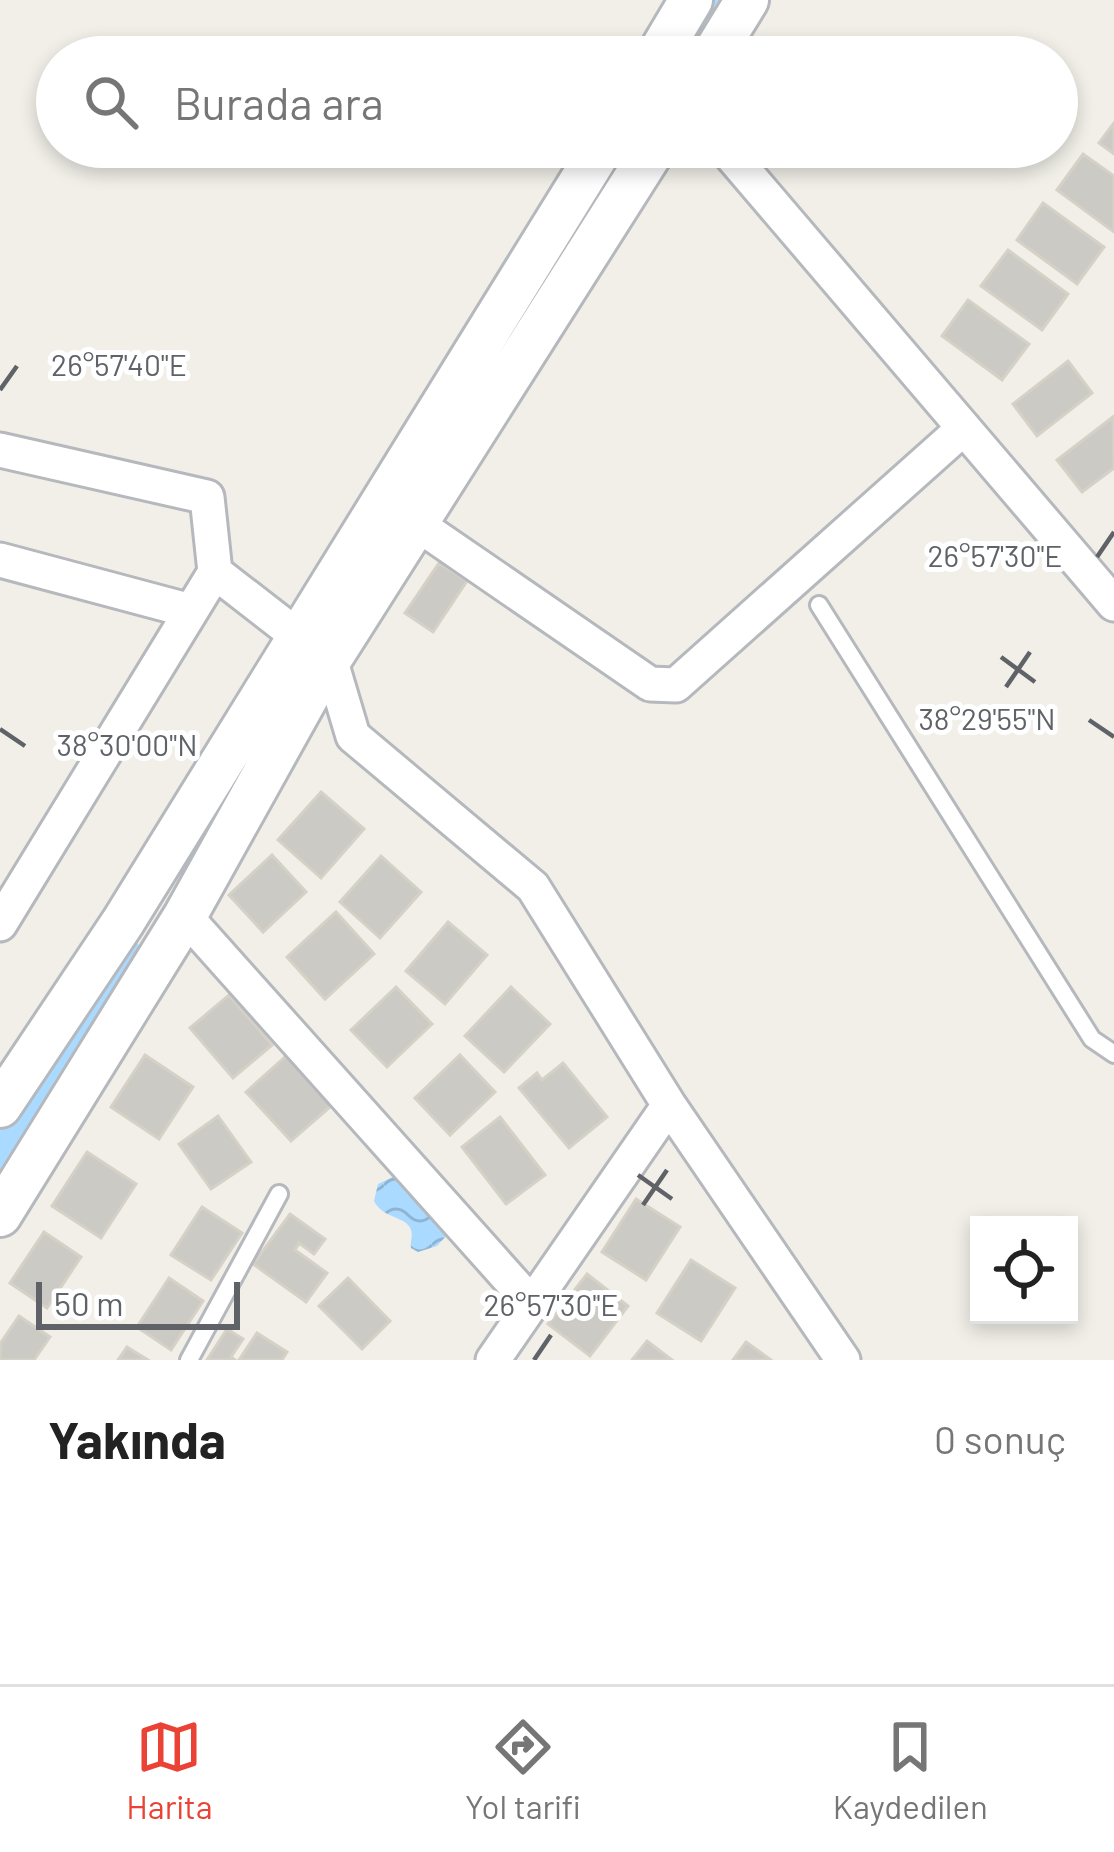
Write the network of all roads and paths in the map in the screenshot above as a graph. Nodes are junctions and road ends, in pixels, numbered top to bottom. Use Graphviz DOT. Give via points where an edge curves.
graph roads {
  1 [pos="691,0"];
  2 [pos="747,0"];
  3 [pos="670,36"];
  4 [pos="725,36"];
  5 [pos="590,168"];
  6 [pos="642,168"];
  7 [pos="742,168"];
  8 [pos="964,428"];
  9 [pos="0,450"];
  10 [pos="417,524"];
  11 [pos="0,560"];
  12 [pos="215,572"];
  13 [pos="1113,601"];
  14 [pos="819,605"];
  15 [pos="191,611"];
  16 [pos="315,650"];
  17 [pos="185,916"];
  18 [pos="0,924"];
  19 [pos="1114,1054"];
  20 [pos="669,1105"];
  21 [pos="0,1106"];
  22 [pos="279,1194"];
  23 [pos="0,1214"];
  24 [pos="530,1301"];
  25 [pos="188,1360"];
  26 [pos="493,1360"];
  27 [pos="843,1360"];
  1 -- 3 [label="street"];
  2 -- 4 [label="street"];
  5 -- 16 [label="street"];
  6 -- 10 [label="street"];
  7 -- 8 [label="street"];
  8 -- 10 [label="street" via="676,685 650,684"];
  8 -- 13 [label="street"];
  9 -- 12 [label="street" via="207,497"];
  10 -- 16 [label="street"];
  11 -- 15 [label="street"];
  12 -- 15 [label="street"];
  12 -- 16 [label="street"];
  14 -- 19 [label="lane" via="1092,1039"];
  15 -- 18 [label="street"];
  16 -- 17 [label="street" via="313,686"];
  16 -- 20 [label="street" via="353,736 533,887"];
  16 -- 21 [label="street"];
  17 -- 23 [label="street"];
  17 -- 24 [label="street"];
  20 -- 24 [label="street"];
  20 -- 27 [label="street"];
  22 -- 25 [label="lane"];
  24 -- 26 [label="street"];
}
